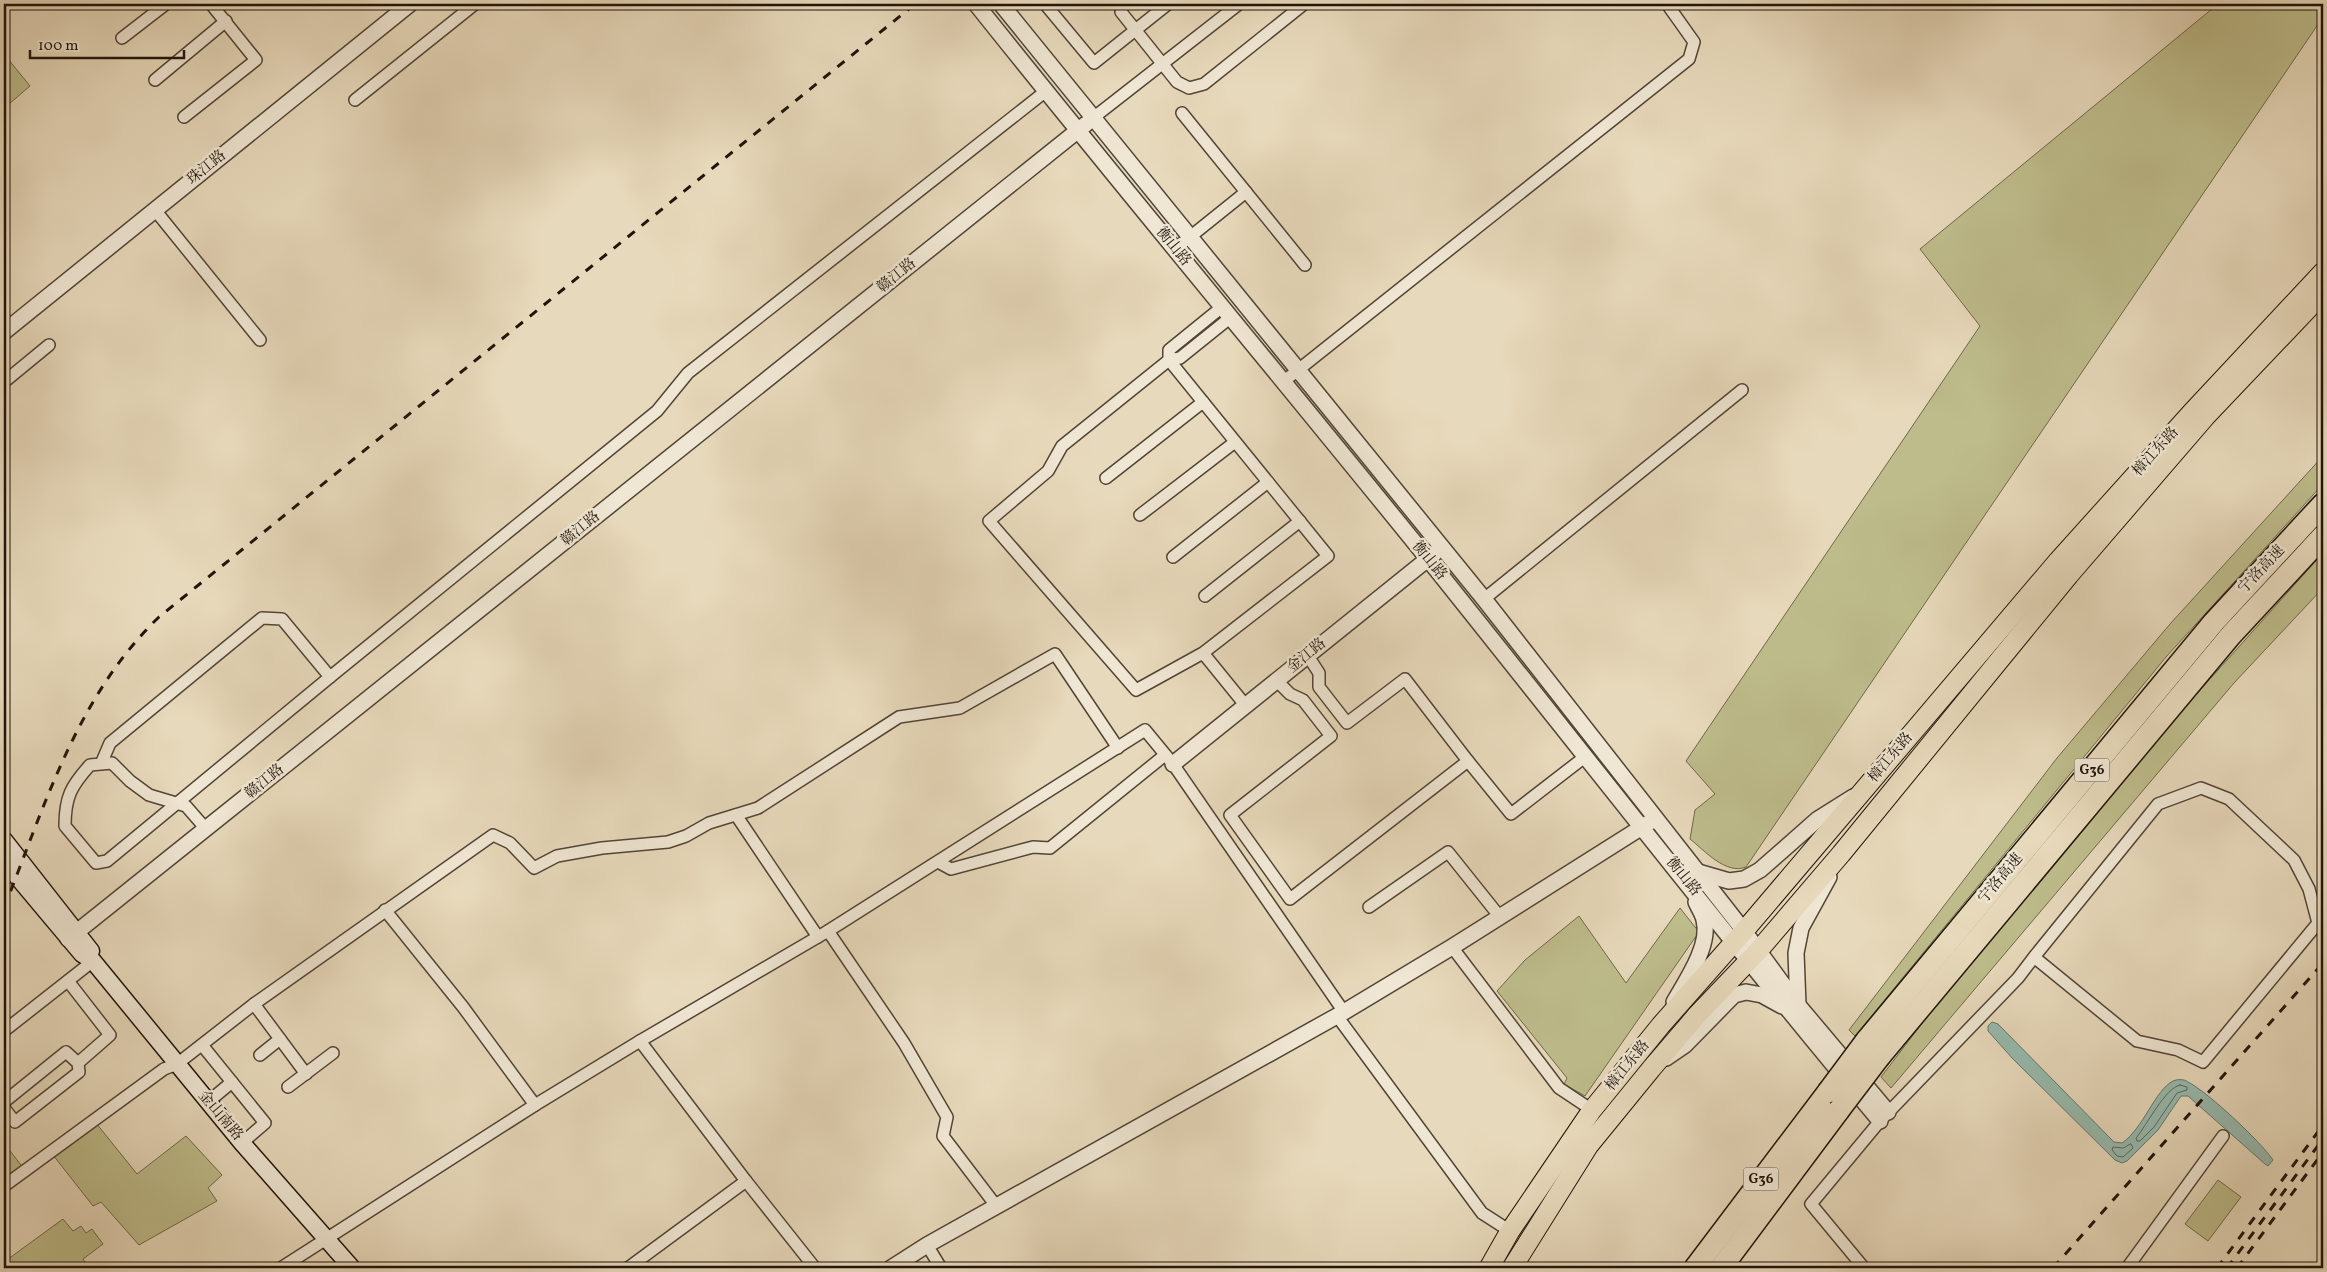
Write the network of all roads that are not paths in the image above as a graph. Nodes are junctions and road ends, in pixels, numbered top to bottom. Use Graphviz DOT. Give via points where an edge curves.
graph roads {
  1 [pos="166,4"];
  2 [pos="211,4"];
  3 [pos="410,4"];
  4 [pos="475,4"];
  5 [pos="976,4"];
  6 [pos="1001,4"];
  7 [pos="1045,4"];
  8 [pos="1168,4"];
  9 [pos="1239,4"];
  10 [pos="1304,4"];
  11 [pos="1667,4"];
  12 [pos="1121,12"];
  13 [pos="226,22"];
  14 [pos="1136,30"];
  15 [pos="122,38"];
  16 [pos="1163,64"];
  17 [pos="155,80"];
  18 [pos="1046,91"];
  19 [pos="355,100"];
  20 [pos="1182,113"];
  21 [pos="184,117"];
  22 [pos="1093,118"];
  23 [pos="1078,131"];
  24 [pos="1246,192"];
  25 [pos="155,210"];
  26 [pos="1190,237"];
  27 [pos="1175,249"];
  28 [pos="1305,265"];
  29 [pos="2323,272"];
  30 [pos="2323,293"];
  31 [pos="1226,312"];
  32 [pos="4,332"];
  33 [pos="260,340"];
  34 [pos="49,345"];
  35 [pos="1169,360"];
  36 [pos="1298,370"];
  37 [pos="4,382"];
  38 [pos="1283,382"];
  39 [pos="1742,390"];
  40 [pos="1203,402"];
  41 [pos="1235,442"];
  42 [pos="1106,478"];
  43 [pos="1268,482"];
  44 [pos="2323,504"];
  45 [pos="1140,515"];
  46 [pos="1300,522"];
  47 [pos="2323,536"];
  48 [pos="1442,547"];
  49 [pos="1173,557"];
  50 [pos="1428,559"];
  51 [pos="1205,596"];
  52 [pos="1484,599"];
  53 [pos="1203,653"];
  54 [pos="1308,656"];
  55 [pos="330,678"];
  56 [pos="1277,681"];
  57 [pos="1246,706"];
  58 [pos="1347,723"];
  59 [pos="1331,736"];
  60 [pos="1118,748"];
  61 [pos="1586,756"];
  62 [pos="1169,760"];
  63 [pos="1468,761"];
  64 [pos="101,764"];
  65 [pos="1864,790"];
  66 [pos="176,803"];
  67 [pos="736,815"];
  68 [pos="1655,818"];
  69 [pos="1643,828"];
  70 [pos="206,829"];
  71 [pos="4,840"];
  72 [pos="1841,854"];
  73 [pos="938,862"];
  74 [pos="4,864"];
  75 [pos="1692,876"];
  76 [pos="1369,906"];
  77 [pos="385,910"];
  78 [pos="1500,917"];
  79 [pos="823,934"];
  80 [pos="73,936"];
  81 [pos="1740,936"];
  82 [pos="1452,947"];
  83 [pos="1754,955"];
  84 [pos="2034,958"];
  85 [pos="93,961"];
  86 [pos="68,980"];
  87 [pos="254,1004"];
  88 [pos="1793,1007"];
  89 [pos="1341,1014"];
  90 [pos="1661,1025"];
  91 [pos="4,1031"];
  92 [pos="280,1040"];
  93 [pos="640,1040"];
  94 [pos="202,1044"];
  95 [pos="1873,1049"];
  96 [pos="333,1053"];
  97 [pos="260,1054"];
  98 [pos="78,1063"];
  99 [pos="177,1064"];
  100 [pos="1651,1069"];
  101 [pos="306,1074"];
  102 [pos="232,1082"];
  103 [pos="288,1088"];
  104 [pos="4,1102"];
  105 [pos="208,1102"];
  106 [pos="535,1105"];
  107 [pos="4,1108"];
  108 [pos="1592,1110"];
  109 [pos="1884,1116"];
  110 [pos="2223,1136"];
  111 [pos="242,1142"];
  112 [pos="746,1181"];
  113 [pos="4,1186"];
  114 [pos="997,1207"];
  115 [pos="1510,1231"];
  116 [pos="325,1239"];
  117 [pos="927,1246"];
  118 [pos="281,1268"];
  119 [pos="352,1268"];
  120 [pos="628,1268"];
  121 [pos="815,1268"];
  122 [pos="890,1268"];
  123 [pos="941,1268"];
  124 [pos="1489,1268"];
  125 [pos="1512,1268"];
  126 [pos="1696,1268"];
  127 [pos="1721,1268"];
  128 [pos="1864,1268"];
  129 [pos="2126,1268"];
  1 -- 15 [label="street"];
  2 -- 13 [label="street"];
  3 -- 25 [label="street, 珠江路"];
  4 -- 19 [label="street"];
  5 -- 18 [label="street, 衡山路"];
  6 -- 22 [label="street, 衡山路"];
  7 -- 14 [label="street" via="1094,64"];
  8 -- 14 [label="street"];
  9 -- 16 [label="street"];
  10 -- 16 [label="street" via="1204,84 1189,88 1177,82"];
  11 -- 36 [label="street" via="1694,42 1688,59"];
  12 -- 14 [label="street"];
  13 -- 17 [label="street"];
  13 -- 21 [label="street" via="256,60"];
  14 -- 16 [label="street"];
  16 -- 22 [label="street"];
  18 -- 23 [label="street, 衡山路"];
  18 -- 55 [label="street" via="688,373 658,412"];
  20 -- 24 [label="street"];
  22 -- 23 [label="street, 赣江路"];
  22 -- 26 [label="street, 衡山路"];
  23 -- 27 [label="street, 衡山路"];
  23 -- 70 [label="street, 赣江路"];
  24 -- 26 [label="street"];
  24 -- 28 [label="street"];
  25 -- 32 [label="street, 珠江路"];
  25 -- 33 [label="street"];
  26 -- 27 [label="street"];
  26 -- 36 [label="street, 衡山路"];
  27 -- 31 [label="street, 衡山路"];
  29 -- 65 [label="main road, 樟江东路" via="2193,410 2058,561"];
  30 -- 72 [label="main road, 樟江东路" via="2206,416 2076,567"];
  31 -- 35 [label="street" via="1169,350"];
  31 -- 38 [label="street, 衡山路"];
  34 -- 37 [label="street"];
  35 -- 40 [label="street"];
  35 -- 53 [label="street" via="1062,446 1048,471 990,522 1136,690"];
  36 -- 38 [label="street"];
  36 -- 48 [label="street, 衡山路"];
  38 -- 50 [label="street, 衡山路"];
  39 -- 52 [label="street"];
  40 -- 41 [label="street"];
  40 -- 42 [label="street"];
  41 -- 43 [label="street"];
  41 -- 45 [label="street"];
  43 -- 46 [label="street"];
  43 -- 49 [label="street"];
  44 -- 95 [label="highway, 宁洛高速 / G36" via="2214,622"];
  46 -- 51 [label="street"];
  46 -- 53 [label="street" via="1328,556"];
  47 -- 95 [label="highway, 宁洛高速 / G36" via="2231,635"];
  48 -- 50 [label="street, 金江路"];
  48 -- 52 [label="street, 衡山路"];
  50 -- 54 [label="street, 金江路"];
  50 -- 61 [label="street, 衡山路"];
  52 -- 68 [label="street, 衡山路"];
  53 -- 57 [label="street"];
  54 -- 56 [label="street, 金江路"];
  54 -- 58 [label="street" via="1320,673 1319,687"];
  55 -- 64 [label="street" via="282,619 262,618 110,743"];
  55 -- 66 [label="street"];
  56 -- 57 [label="street, 金江路"];
  56 -- 59 [label="street" via="1302,700"];
  57 -- 62 [label="street, 金江路"];
  58 -- 59 [label="street"];
  58 -- 63 [label="street" via="1404,679"];
  59 -- 63 [label="street" via="1230,814 1290,899"];
  60 -- 62 [label="street" via="1145,730"];
  60 -- 67 [label="street" via="1055,654 960,708 899,717 758,808"];
  60 -- 73 [label="street"];
  61 -- 63 [label="street" via="1511,814"];
  61 -- 69 [label="street, 衡山路"];
  62 -- 73 [label="street" via="1050,848 1033,847 952,869"];
  62 -- 89 [label="street"];
  64 -- 66 [label="street" via="112,763 150,795"];
  64 -- 66 [label="street" via="90,765 65,803 64,826 96,863 107,861"];
  65 -- 75 [label="street" via="1818,819 1760,870 1744,879 1729,881"];
  65 -- 81 [label="main road, 樟江东路"];
  66 -- 70 [label="street" via="186,806"];
  67 -- 77 [label="street" via="709,823 668,842 557,856 534,868 510,842 493,835"];
  67 -- 79 [label="street"];
  68 -- 69 [label="street"];
  68 -- 75 [label="street, 衡山路"];
  69 -- 75 [label="street, 衡山路"];
  69 -- 78 [label="street"];
  70 -- 80 [label="street, 赣江路"];
  71 -- 80 [label="main road, 金山南路"];
  72 -- 83 [label="main road, 樟江东路"];
  72 -- 88 [label="street" via="1801,928 1796,952"];
  73 -- 79 [label="street"];
  74 -- 80 [label="main road, 金山南路"];
  75 -- 81 [label="street, 衡山路"];
  75 -- 90 [label="street" via="1704,920 1699,957"];
  76 -- 78 [label="street" via="1448,852"];
  77 -- 87 [label="street"];
  77 -- 106 [label="street" via="463,1007"];
  78 -- 82 [label="street"];
  79 -- 93 [label="street"];
  79 -- 114 [label="street" via="904,1043 947,1117 943,1136"];
  80 -- 85 [label="main road, 金山南路" via="90,948"];
  81 -- 83 [label="street, 衡山路"];
  81 -- 90 [label="main road, 樟江东路"];
  82 -- 89 [label="street"];
  82 -- 108 [label="street" via="1559,1088"];
  83 -- 88 [label="street, 衡山路"];
  83 -- 100 [label="main road, 樟江东路"];
  84 -- 84 [label="street" via="2158,804 2201,788 2229,799 2294,860 2310,889 2318,923 2203,1062 2178,1050 2136,1041"];
  84 -- 109 [label="street"];
  85 -- 86 [label="street"];
  85 -- 99 [label="main road, 金山南路"];
  86 -- 91 [label="street"];
  86 -- 98 [label="street" via="110,1034"];
  87 -- 92 [label="street"];
  87 -- 94 [label="street"];
  88 -- 100 [label="street" via="1762,995 1746,992 1734,995 1684,1045"];
  88 -- 109 [label="street, 衡山路"];
  89 -- 114 [label="street"];
  89 -- 115 [label="street" via="1482,1213"];
  90 -- 108 [label="main road, 樟江东路"];
  92 -- 97 [label="street"];
  92 -- 101 [label="street"];
  93 -- 106 [label="street"];
  93 -- 112 [label="street"];
  94 -- 99 [label="street"];
  94 -- 102 [label="street"];
  95 -- 126 [label="highway, 宁洛高速 / G36, bridge" via="1828,1092"];
  95 -- 127 [label="highway, 宁洛高速 / G36, bridge" via="1840,1110"];
  96 -- 101 [label="street"];
  98 -- 104 [label="street" via="66,1052"];
  98 -- 107 [label="street" via="79,1072 15,1122"];
  99 -- 105 [label="main road, 金山南路"];
  99 -- 113 [label="street" via="164,1069"];
  100 -- 125 [label="main road, 樟江东路" via="1589,1145"];
  101 -- 103 [label="street"];
  102 -- 105 [label="street"];
  102 -- 111 [label="street" via="265,1123"];
  105 -- 111 [label="main road, 金山南路"];
  106 -- 116 [label="street"];
  108 -- 115 [label="main road, 樟江东路"];
  109 -- 128 [label="street" via="1811,1204"];
  110 -- 129 [label="street"];
  111 -- 116 [label="main road, 金山南路"];
  112 -- 120 [label="street"];
  112 -- 121 [label="street"];
  114 -- 117 [label="street"];
  115 -- 124 [label="main road, 樟江东路"];
  116 -- 118 [label="street"];
  116 -- 119 [label="main road, 金山南路"];
  117 -- 122 [label="street"];
  117 -- 123 [label="street"];
}
